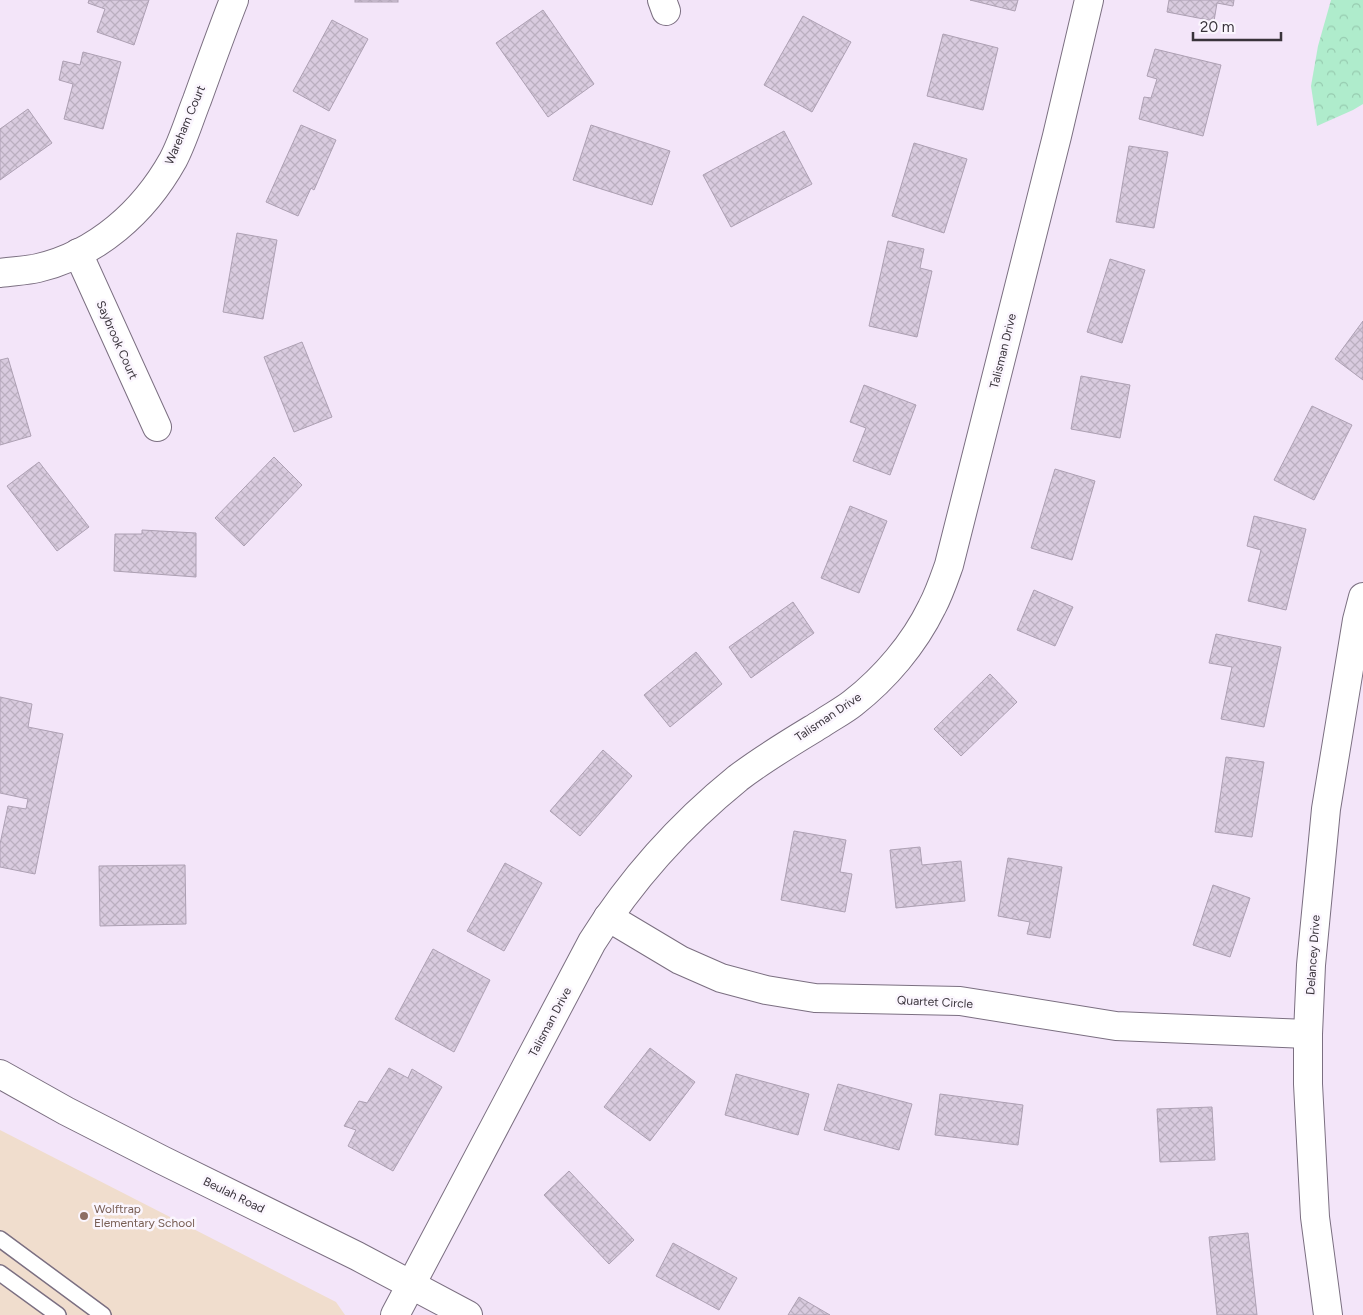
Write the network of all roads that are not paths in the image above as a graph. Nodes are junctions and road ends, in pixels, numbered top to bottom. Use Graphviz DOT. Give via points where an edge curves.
graph roads {
  1 [pos="234,0"];
  2 [pos="1089,0"];
  3 [pos="78,253"];
  4 [pos="0,273"];
  5 [pos="157,427"];
  6 [pos="1363,597"];
  7 [pos="608,916"];
  8 [pos="1308,1034"];
  9 [pos="0,1074"];
  10 [pos="0,1239"];
  11 [pos="0,1273"];
  12 [pos="411,1284"];
  13 [pos="58,1315"];
  14 [pos="103,1315"];
  15 [pos="394,1315"];
  16 [pos="468,1315"];
  17 [pos="1328,1315"];
  1 -- 3 [label="street, Wareham Court" via="173,159 150,196 132,215 102,240"];
  2 -- 7 [label="street, Talisman Drive" via="949,565 932,608 906,649 882,677 852,704 771,755 695,814 652,858"];
  3 -- 4 [label="street, Wareham Court" via="38,268"];
  3 -- 5 [label="street, Saybrook Court"];
  6 -- 8 [label="street, Delancey Drive" via="1326,809 1311,965"];
  7 -- 8 [label="street, Quartet Circle" via="680,960 721,978 766,990 815,998 960,1001 1116,1026"];
  7 -- 12 [label="street, Talisman Drive"];
  8 -- 17 [label="street, Delancey Drive" via="1315,1217"];
  9 -- 12 [label="street, Beulah Road" via="162,1160"];
  10 -- 14 [label="lane"];
  11 -- 13 [label="lane"];
  12 -- 15 [label="street, Talisman Drive"];
  12 -- 16 [label="street, Beulah Road"];
}
